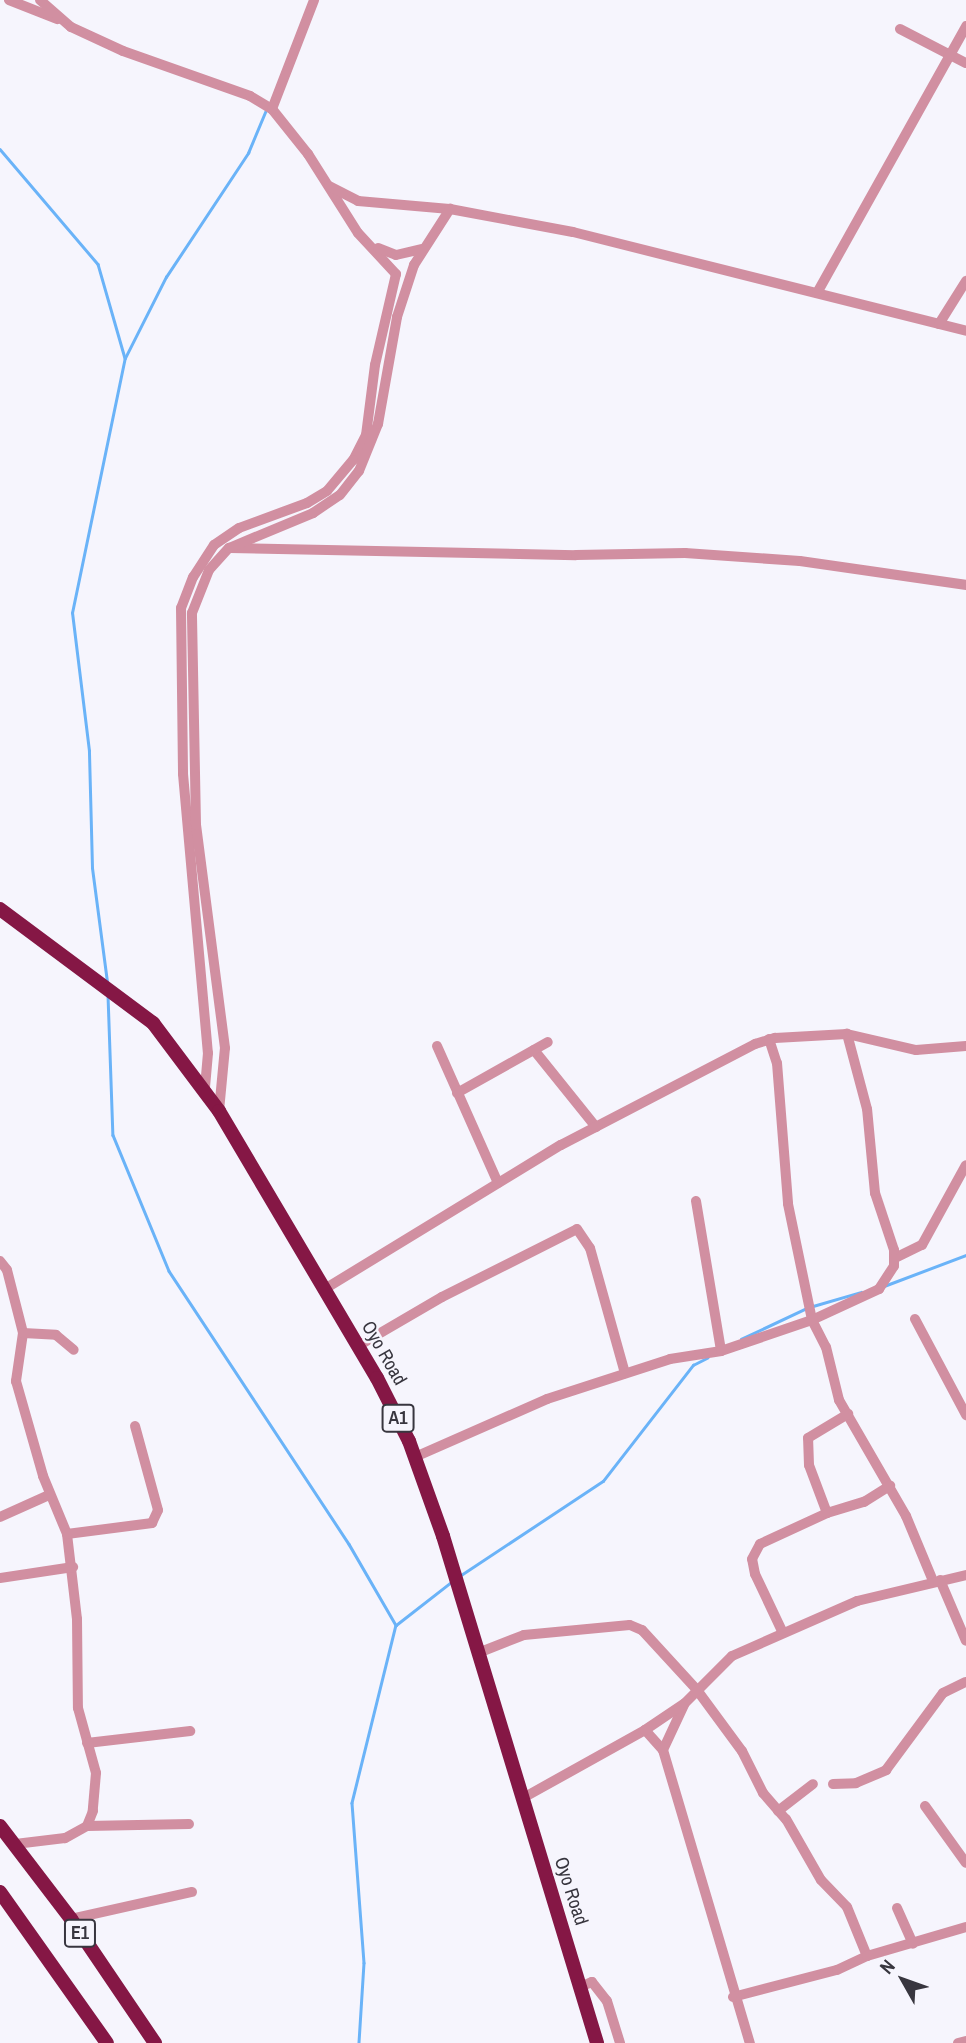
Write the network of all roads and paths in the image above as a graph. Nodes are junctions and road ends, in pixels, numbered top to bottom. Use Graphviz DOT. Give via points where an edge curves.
graph roads {
  1 [pos="9,0"];
  2 [pos="39,0"];
  3 [pos="314,0"];
  4 [pos="33,11"];
  5 [pos="63,21"];
  6 [pos="966,26"];
  7 [pos="900,29"];
  8 [pos="948,54"];
  9 [pos="966,62"];
  10 [pos="272,109"];
  11 [pos="327,185"];
  12 [pos="358,201"];
  13 [pos="450,209"];
  14 [pos="346,215"];
  15 [pos="371,244"];
  16 [pos="422,249"];
  17 [pos="966,281"];
  18 [pos="817,293"];
  19 [pos="939,324"];
  20 [pos="966,331"];
  21 [pos="214,545"];
  22 [pos="229,548"];
  23 [pos="966,585"];
  24 [pos="0,909"];
  25 [pos="847,1034"];
  26 [pos="769,1039"];
  27 [pos="548,1042"];
  28 [pos="437,1046"];
  29 [pos="966,1046"];
  30 [pos="534,1050"];
  31 [pos="205,1089"];
  32 [pos="457,1093"];
  33 [pos="219,1111"];
  34 [pos="596,1126"];
  35 [pos="966,1165"];
  36 [pos="498,1183"];
  37 [pos="696,1201"];
  38 [pos="895,1258"];
  39 [pos="0,1261"];
  40 [pos="323,1290"];
  41 [pos="810,1312"];
  42 [pos="915,1319"];
  43 [pos="23,1334"];
  44 [pos="358,1346"];
  45 [pos="74,1350"];
  46 [pos="721,1351"];
  47 [pos="625,1373"];
  48 [pos="848,1414"];
  49 [pos="966,1415"];
  50 [pos="135,1426"];
  51 [pos="415,1457"];
  52 [pos="890,1486"];
  53 [pos="49,1495"];
  54 [pos="827,1513"];
  55 [pos="0,1517"];
  56 [pos="67,1534"];
  57 [pos="73,1567"];
  58 [pos="966,1575"];
  59 [pos="0,1577"];
  60 [pos="936,1581"];
  61 [pos="782,1631"];
  62 [pos="966,1641"];
  63 [pos="478,1653"];
  64 [pos="966,1682"];
  65 [pos="697,1690"];
  66 [pos="685,1703"];
  67 [pos="645,1730"];
  68 [pos="190,1731"];
  69 [pos="88,1743"];
  70 [pos="663,1750"];
  71 [pos="813,1784"];
  72 [pos="833,1784"];
  73 [pos="523,1798"];
  74 [pos="925,1806"];
  75 [pos="778,1811"];
  76 [pos="189,1824"];
  77 [pos="0,1826"];
  78 [pos="87,1826"];
  79 [pos="15,1844"];
  80 [pos="966,1863"];
  81 [pos="0,1892"];
  82 [pos="192,1892"];
  83 [pos="897,1908"];
  84 [pos="71,1919"];
  85 [pos="966,1927"];
  86 [pos="914,1944"];
  87 [pos="867,1956"];
  88 [pos="580,1987"];
  89 [pos="733,1997"];
  90 [pos="966,2041"];
  91 [pos="107,2043"];
  92 [pos="155,2043"];
  93 [pos="597,2043"];
  94 [pos="620,2043"];
  95 [pos="750,2043"];
  96 [pos="958,2043"];
  1 -- 4 [label="street"];
  2 -- 4 [label="street"];
  2 -- 5 [label="street"];
  3 -- 10 [label="street"];
  4 -- 5 [label="street"];
  5 -- 10 [label="street" via="123,51 250,96"];
  6 -- 8 [label="street"];
  7 -- 8 [label="street"];
  8 -- 9 [label="street"];
  8 -- 18 [label="street"];
  10 -- 11 [label="street"];
  11 -- 12 [label="street"];
  11 -- 14 [label="street"];
  12 -- 13 [label="street"];
  12 -- 14 [label="street"];
  13 -- 16 [label="street"];
  13 -- 18 [label="street" via="573,232"];
  14 -- 15 [label="street"];
  15 -- 16 [label="street" via="396,255"];
  15 -- 21 [label="street" via="396,274 396,282 375,365 362,445 327,491 239,528"];
  16 -- 22 [label="street" via="397,317 378,424 359,471 340,495 313,513"];
  17 -- 19 [label="street"];
  18 -- 19 [label="street"];
  19 -- 20 [label="street"];
  21 -- 22 [label="street"];
  21 -- 31 [label="street" via="193,577 179,621 188,864 208,1053"];
  22 -- 23 [label="street" via="685,553 800,561"];
  22 -- 33 [label="street" via="209,570 192,613 196,825 225,1048"];
  24 -- 31 [label="highway, Oyo Road / A1" via="153,1023"];
  25 -- 26 [label="street"];
  25 -- 29 [label="street" via="916,1050"];
  25 -- 38 [label="street" via="867,1109 874,1193"];
  26 -- 34 [label="street"];
  26 -- 41 [label="street" via="777,1063 788,1204"];
  27 -- 30 [label="street"];
  28 -- 32 [label="street"];
  30 -- 32 [label="street"];
  30 -- 34 [label="street"];
  31 -- 33 [label="highway, Oyo Road / A1"];
  32 -- 36 [label="street"];
  33 -- 40 [label="highway, Oyo Road / A1"];
  34 -- 36 [label="street"];
  35 -- 38 [label="street" via="922,1245"];
  36 -- 40 [label="street"];
  37 -- 46 [label="street"];
  38 -- 41 [label="street" via="879,1289"];
  39 -- 43 [label="street" via="7,1270"];
  40 -- 44 [label="highway, Oyo Road / A1"];
  41 -- 46 [label="street"];
  41 -- 48 [label="street"];
  42 -- 49 [label="street"];
  43 -- 45 [label="street" via="57,1335"];
  43 -- 53 [label="street" via="16,1381"];
  44 -- 47 [label="street" via="442,1297 577,1229 590,1248"];
  44 -- 51 [label="highway, Oyo Road / A1"];
  46 -- 47 [label="street" via="670,1359"];
  47 -- 51 [label="street" via="547,1399"];
  48 -- 52 [label="street"];
  48 -- 54 [label="street" via="808,1438 809,1465"];
  50 -- 56 [label="street" via="158,1510 152,1522"];
  51 -- 63 [label="highway, Oyo Road / A1"];
  52 -- 54 [label="street" via="864,1502"];
  52 -- 60 [label="street"];
  53 -- 55 [label="street"];
  53 -- 56 [label="street"];
  54 -- 61 [label="street" via="770,1537 754,1553 755,1574"];
  56 -- 57 [label="street"];
  57 -- 59 [label="street"];
  57 -- 69 [label="street" via="78,1708"];
  58 -- 60 [label="street"];
  60 -- 61 [label="street" via="857,1601"];
  60 -- 62 [label="street"];
  61 -- 65 [label="street" via="732,1656"];
  63 -- 65 [label="street" via="524,1635 629,1625 642,1630"];
  63 -- 73 [label="highway, Oyo Road / A1"];
  64 -- 72 [label="street" via="943,1693 886,1770 856,1783"];
  65 -- 66 [label="street"];
  65 -- 75 [label="street"];
  66 -- 67 [label="street"];
  66 -- 70 [label="street"];
  67 -- 70 [label="street"];
  67 -- 73 [label="street"];
  68 -- 69 [label="street"];
  69 -- 78 [label="street" via="96,1773"];
  70 -- 89 [label="street" via="700,1864"];
  71 -- 75 [label="street"];
  73 -- 88 [label="highway, Oyo Road / A1"];
  74 -- 80 [label="street"];
  75 -- 87 [label="street" via="821,1880 847,1907"];
  76 -- 78 [label="street"];
  77 -- 79 [label="highway, E1"];
  78 -- 79 [label="street" via="65,1838"];
  79 -- 84 [label="highway, E1"];
  81 -- 91 [label="highway, E1"];
  82 -- 84 [label="street"];
  83 -- 86 [label="street"];
  84 -- 92 [label="highway, E1"];
  85 -- 86 [label="street"];
  86 -- 87 [label="street"];
  87 -- 89 [label="street" via="837,1970"];
  88 -- 93 [label="highway, Oyo Road / A1"];
  88 -- 94 [label="street" via="593,1982 607,2001"];
  89 -- 95 [label="street"];
  90 -- 96 [label="street"];
}
